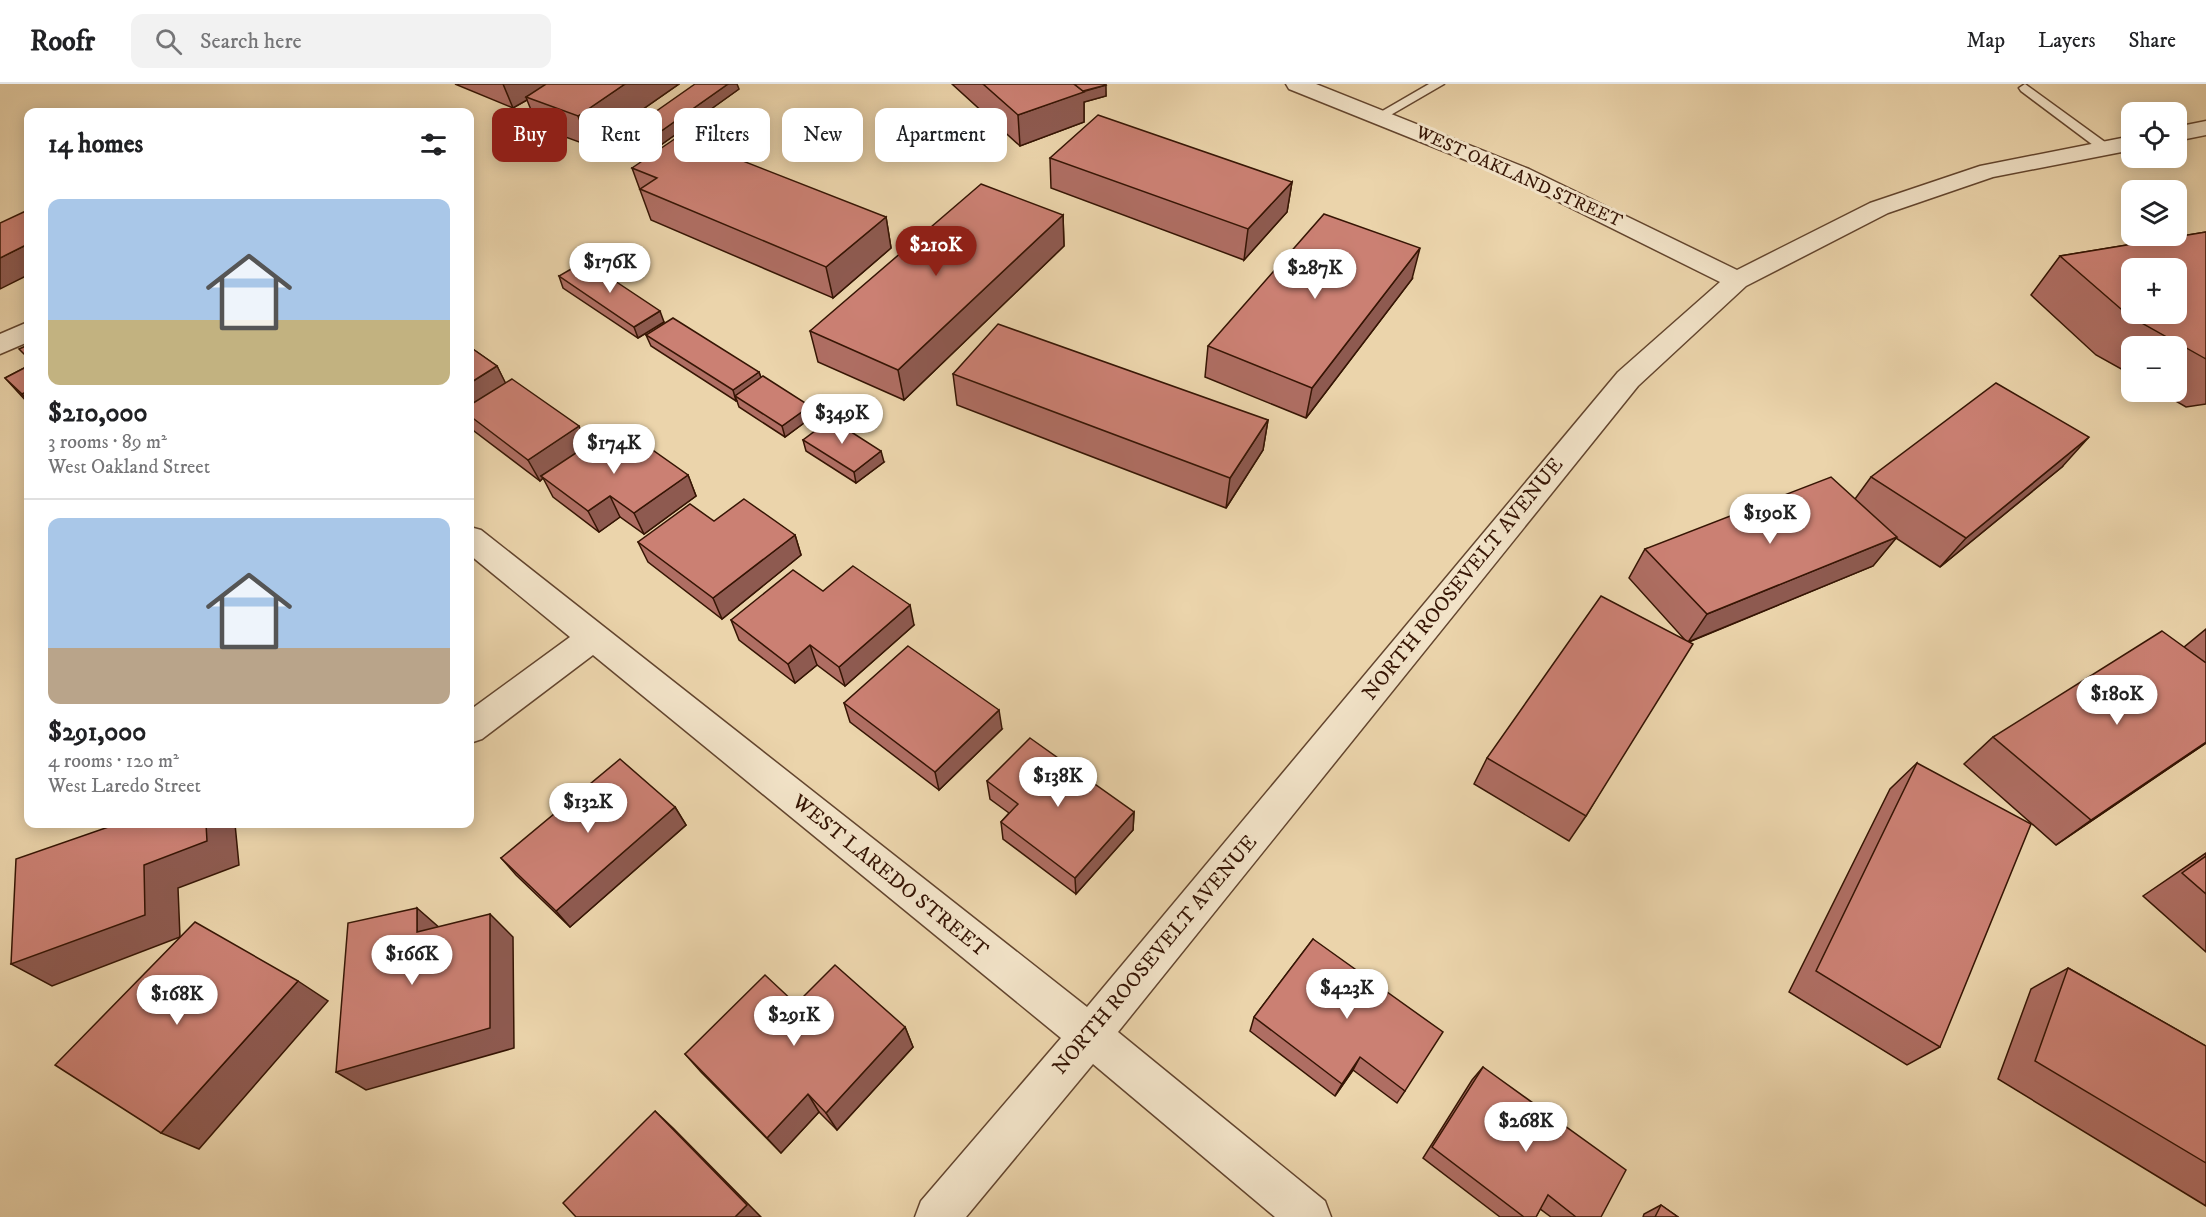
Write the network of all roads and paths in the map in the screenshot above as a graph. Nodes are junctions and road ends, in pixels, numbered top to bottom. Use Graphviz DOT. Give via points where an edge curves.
graph roads {
  1 [pos="1297,84"];
  2 [pos="1438,84"];
  3 [pos="2025,88"];
  4 [pos="1378,117"];
  5 [pos="2206,128"];
  6 [pos="2187,132"];
  7 [pos="2121,145"];
  8 [pos="2105,148"];
  9 [pos="1737,280"];
  10 [pos="24,333"];
  11 [pos="0,345"];
  12 [pos="474,541"];
  13 [pos="592,638"];
  14 [pos="474,726"];
  15 [pos="1090,1035"];
  16 [pos="937,1217"];
  17 [pos="1309,1217"];
  1 -- 4 [label="street, WEST OAKLAND STREET"];
  2 -- 4 [label="lane"];
  3 -- 8 [label="lane"];
  4 -- 9 [label="street, WEST OAKLAND STREET" via="1521,174"];
  5 -- 6 [label="street"];
  7 -- 8 [label="street, NORTH ROOSEVELT AVENUE"];
  8 -- 9 [label="street, NORTH ROOSEVELT AVENUE" via="1988,171 1879,208"];
  9 -- 15 [label="street, NORTH ROOSEVELT AVENUE" via="1628,379"];
  10 -- 11 [label="street"];
  12 -- 13 [label="street, WEST LAREDO STREET"];
  13 -- 14 [label="street"];
  13 -- 15 [label="street, WEST LAREDO STREET"];
  15 -- 16 [label="street, NORTH ROOSEVELT AVENUE"];
  15 -- 17 [label="street, WEST LAREDO STREET"];
}
